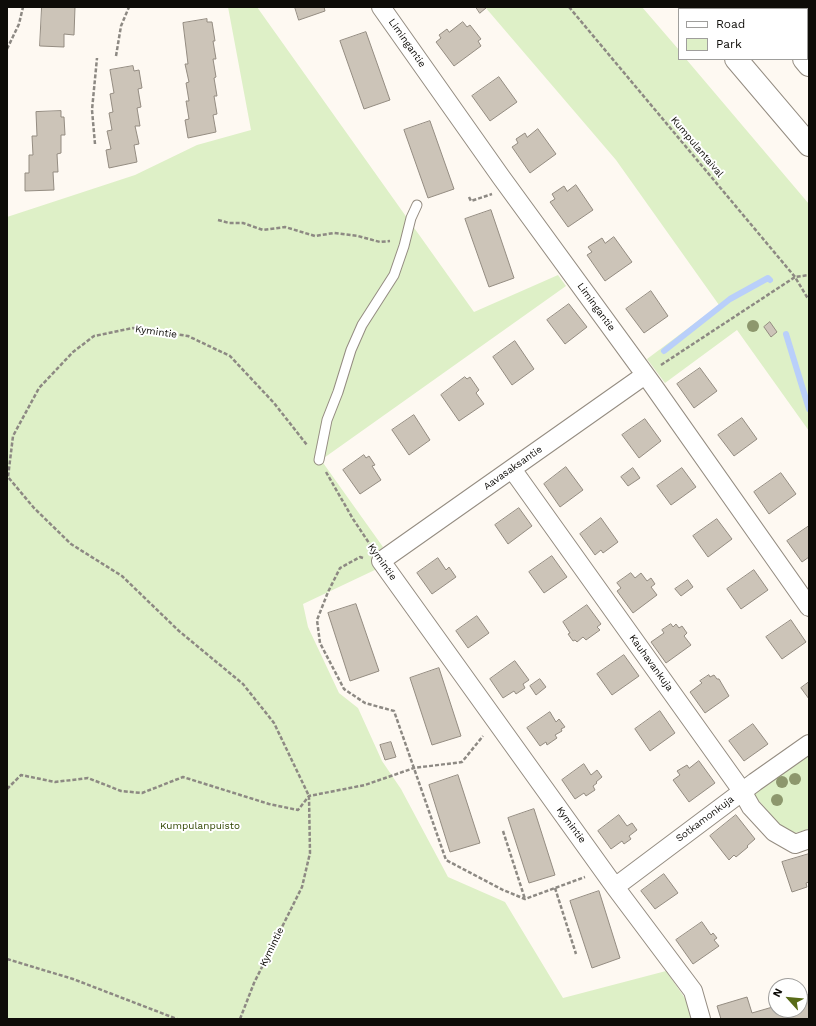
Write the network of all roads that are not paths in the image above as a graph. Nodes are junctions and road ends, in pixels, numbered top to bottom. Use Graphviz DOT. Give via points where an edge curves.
graph roads {
  1 [pos="381,7"];
  2 [pos="737,60"];
  3 [pos="809,145"];
  4 [pos="417,205"];
  5 [pos="645,375"];
  6 [pos="319,460"];
  7 [pos="512,469"];
  8 [pos="382,561"];
  9 [pos="809,607"];
  10 [pos="809,744"];
  11 [pos="742,791"];
  12 [pos="809,839"];
  13 [pos="615,887"];
  14 [pos="702,1019"];
  1 -- 5 [label="street, Limingantie"];
  2 -- 3 [label="main road"];
  4 -- 6 [label="lane" via="394,275 362,325 351,350 327,420"];
  5 -- 7 [label="street, Aavasaksantie"];
  5 -- 9 [label="street, Limingantie"];
  7 -- 8 [label="street, Aavasaksantie"];
  7 -- 11 [label="street, Kauhavankuja"];
  8 -- 13 [label="street, Kymintie"];
  10 -- 11 [label="street"];
  11 -- 12 [label="street, Sotkamonkuja" via="751,807 774,832 795,844"];
  11 -- 13 [label="street, Sotkamonkuja"];
  13 -- 14 [label="street, Kymintie" via="693,991"];
}
